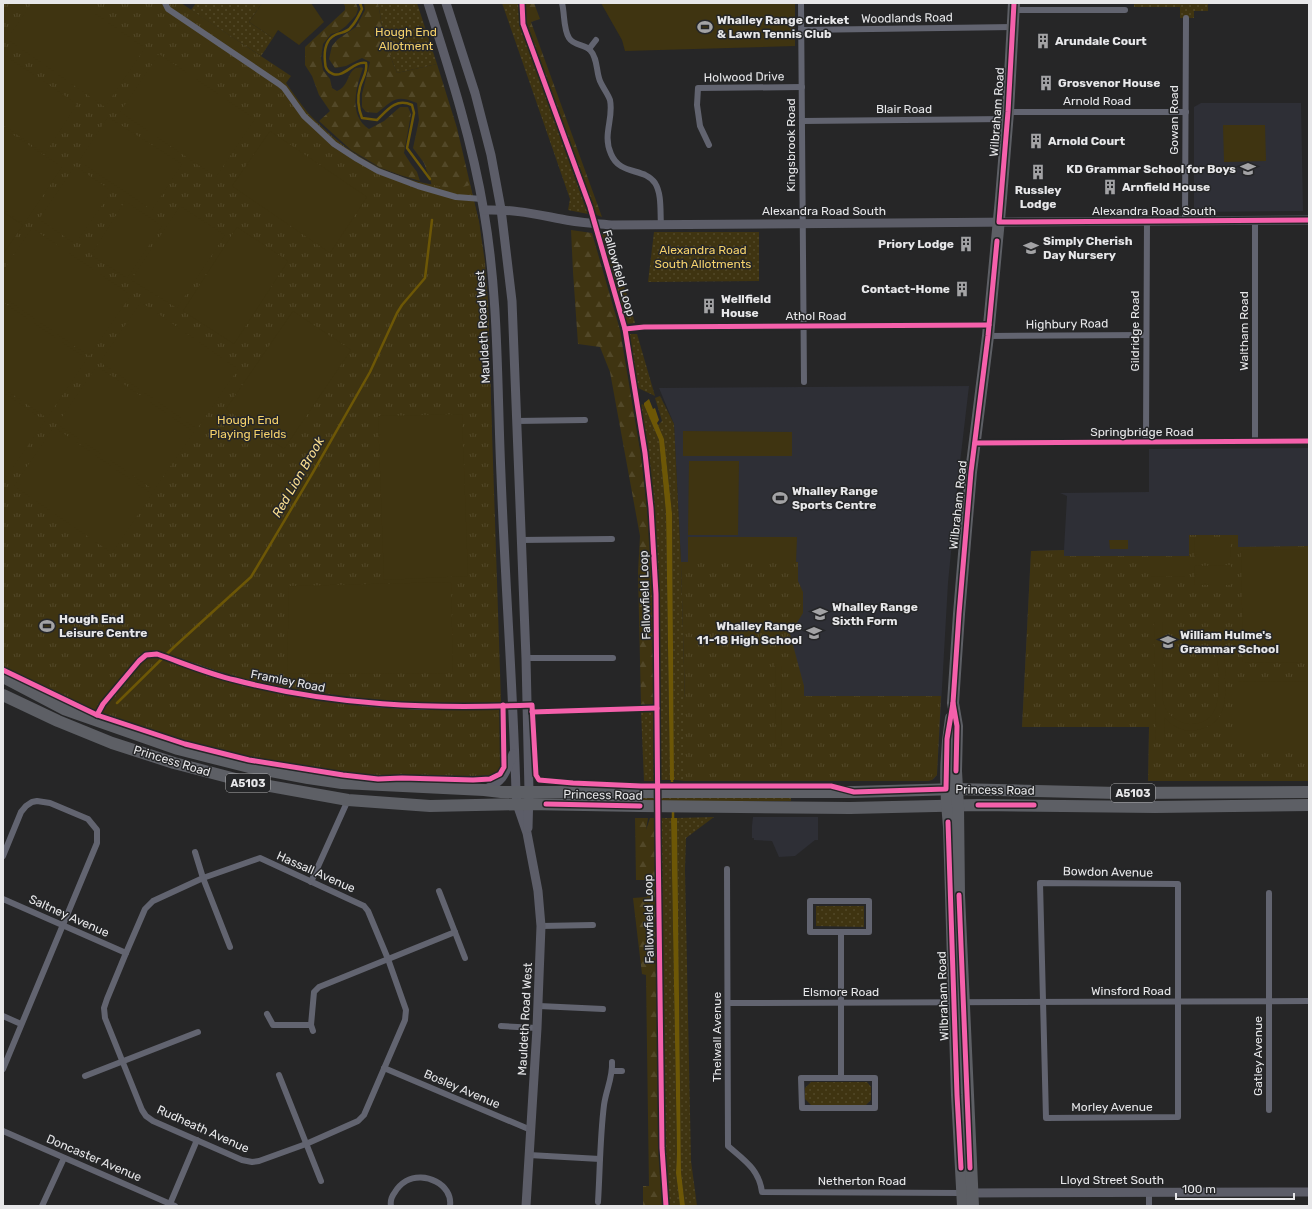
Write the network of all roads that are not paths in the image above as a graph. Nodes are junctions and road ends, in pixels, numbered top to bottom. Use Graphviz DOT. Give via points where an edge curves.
graph roads {
  1 [pos="165,3"];
  2 [pos="428,3"];
  3 [pos="446,3"];
  4 [pos="562,3"];
  5 [pos="801,3"];
  6 [pos="1014,7"];
  7 [pos="1125,10"];
  8 [pos="1186,18"];
  9 [pos="1012,28"];
  10 [pos="801,30"];
  11 [pos="596,40"];
  12 [pos="589,49"];
  13 [pos="802,87"];
  14 [pos="1186,112"];
  15 [pos="1008,115"];
  16 [pos="802,121"];
  17 [pos="710,145"];
  18 [pos="482,199"];
  19 [pos="502,209"];
  20 [pos="484,210"];
  21 [pos="1256,220"];
  22 [pos="1309,220"];
  23 [pos="1147,221"];
  24 [pos="1185,221"];
  25 [pos="998,222"];
  26 [pos="802,223"];
  27 [pos="661,225"];
  28 [pos="804,326"];
  29 [pos="644,327"];
  30 [pos="989,330"];
  31 [pos="1146,334"];
  32 [pos="804,382"];
  33 [pos="585,420"];
  34 [pos="516,421"];
  35 [pos="1255,441"];
  36 [pos="1309,441"];
  37 [pos="1146,442"];
  38 [pos="975,443"];
  39 [pos="612,539"];
  40 [pos="520,540"];
  41 [pos="157,654"];
  42 [pos="510,658"];
  43 [pos="526,658"];
  44 [pos="613,658"];
  45 [pos="3,678"];
  46 [pos="3,695"];
  47 [pos="510,705"];
  48 [pos="514,751"];
  49 [pos="951,789"];
  50 [pos="484,790"];
  51 [pos="516,792"];
  52 [pos="1309,792"];
  53 [pos="348,800"];
  54 [pos="525,800"];
  55 [pos="952,806"];
  56 [pos="1309,806"];
  57 [pos="194,852"];
  58 [pos="3,856"];
  59 [pos="728,869"];
  60 [pos="203,878"];
  61 [pos="311,882"];
  62 [pos="439,890"];
  63 [pos="1268,893"];
  64 [pos="3,899"];
  65 [pos="62,925"];
  66 [pos="593,925"];
  67 [pos="541,926"];
  68 [pos="455,932"];
  69 [pos="841,932"];
  70 [pos="230,947"];
  71 [pos="126,953"];
  72 [pos="388,958"];
  73 [pos="465,958"];
  74 [pos="1309,1001"];
  75 [pos="1178,1002"];
  76 [pos="1269,1002"];
  77 [pos="728,1003"];
  78 [pos="958,1003"];
  79 [pos="1043,1003"];
  80 [pos="841,1004"];
  81 [pos="539,1006"];
  82 [pos="603,1009"];
  83 [pos="267,1014"];
  84 [pos="3,1016"];
  85 [pos="22,1024"];
  86 [pos="501,1026"];
  87 [pos="537,1028"];
  88 [pos="198,1032"];
  89 [pos="123,1062"];
  90 [pos="612,1062"];
  91 [pos="3,1068"];
  92 [pos="384,1068"];
  93 [pos="613,1071"];
  94 [pos="622,1071"];
  95 [pos="279,1074"];
  96 [pos="85,1076"];
  97 [pos="841,1078"];
  98 [pos="1269,1110"];
  99 [pos="531,1130"];
  100 [pos="3,1131"];
  101 [pos="197,1140"];
  102 [pos="306,1144"];
  103 [pos="529,1155"];
  104 [pos="64,1158"];
  105 [pos="600,1159"];
  106 [pos="321,1181"];
  107 [pos="762,1192"];
  108 [pos="1149,1192"];
  109 [pos="1309,1192"];
  110 [pos="967,1193"];
  111 [pos="598,1202"];
  112 [pos="173,1205"];
  113 [pos="42,1206"];
  114 [pos="391,1206"];
  115 [pos="450,1206"];
  116 [pos="526,1206"];
  117 [pos="963,1206"];
  118 [pos="973,1206"];
  119 [pos="1149,1206"];
  1 -- 18 [label="street" via="168,9 284,88 304,116 334,144 357,159 378,171 436,192"];
  2 -- 18 [label="street, Mauldeth Road West" via="468,135"];
  3 -- 19 [label="street, Mauldeth Road West" via="475,93"];
  4 -- 12 [label="street" via="566,33 570,40"];
  5 -- 10 [label="street, Kingsbrook Road"];
  6 -- 7 [label="street"];
  6 -- 9 [label="highway, Wilbraham Road"];
  8 -- 14 [label="street, Gowan Road"];
  9 -- 10 [label="street, Woodlands Road"];
  9 -- 15 [label="highway, Wilbraham Road"];
  10 -- 13 [label="street, Kingsbrook Road"];
  11 -- 12 [label="street"];
  12 -- 27 [label="street" via="594,55 611,108 607,138 611,156 623,168 638,172 655,183"];
  13 -- 16 [label="street, Kingsbrook Road"];
  13 -- 17 [label="street, Holwood Drive" via="698,88 700,126"];
  14 -- 15 [label="street, Arnold Road"];
  14 -- 24 [label="street, Gowan Road"];
  15 -- 16 [label="street, Blair Road"];
  15 -- 25 [label="highway, Wilbraham Road"];
  16 -- 26 [label="street, Kingsbrook Road"];
  18 -- 20 [label="street, Mauldeth Road West"];
  19 -- 20 [label="street, Alexandra Road South"];
  19 -- 27 [label="street, Alexandra Road South" via="578,222"];
  19 -- 34 [label="street, Mauldeth Road West" via="512,301"];
  20 -- 42 [label="street, Mauldeth Road West" via="491,254 496,328"];
  21 -- 22 [label="street, Alexandra Road South"];
  21 -- 24 [label="street, Alexandra Road South"];
  21 -- 35 [label="street, Waltham Road"];
  23 -- 24 [label="street, Alexandra Road South"];
  23 -- 25 [label="street, Alexandra Road South"];
  23 -- 31 [label="street, Gildridge Road"];
  25 -- 26 [label="street, Alexandra Road South"];
  25 -- 30 [label="highway, Wilbraham Road"];
  26 -- 27 [label="street, Alexandra Road South"];
  26 -- 28 [label="street, Kingsbrook Road"];
  28 -- 29 [label="street, Athol Road"];
  28 -- 30 [label="street, Athol Road"];
  28 -- 32 [label="street, Kingsbrook Road"];
  30 -- 31 [label="street, Highbury Road"];
  30 -- 38 [label="highway, Wilbraham Road"];
  31 -- 37 [label="street, Gildridge Road"];
  33 -- 34 [label="street"];
  34 -- 40 [label="street, Mauldeth Road West"];
  35 -- 36 [label="street, Springbridge Road"];
  35 -- 37 [label="street, Springbridge Road"];
  37 -- 38 [label="street, Springbridge Road"];
  38 -- 49 [label="highway, Wilbraham Road" via="959,607 953,703 957,726"];
  39 -- 40 [label="street"];
  40 -- 43 [label="street, Mauldeth Road West"];
  41 -- 47 [label="street, Framley Road" via="235,680 337,700 423,707"];
  42 -- 43 [label="street"];
  42 -- 48 [label="street, Mauldeth Road West"];
  43 -- 44 [label="street"];
  43 -- 54 [label="street, Mauldeth Road West"];
  45 -- 50 [label="highway, Princess Road / A5103" via="64,709 178,749 249,767 342,783"];
  46 -- 53 [label="highway, Princess Road / A5103" via="85,732 174,763 247,782"];
  48 -- 50 [label="street, Mauldeth Road West" via="503,778"];
  48 -- 51 [label="street, Mauldeth Road West"];
  49 -- 52 [label="highway, Princess Road / A5103" via="1118,793"];
  49 -- 54 [label="highway, Princess Road / A5103" via="854,792 639,792"];
  49 -- 55 [label="highway, Wilbraham Road"];
  50 -- 51 [label="highway, Princess Road / A5103"];
  51 -- 54 [label="highway, Princess Road / A5103"];
  53 -- 54 [label="highway, Princess Road / A5103" via="430,806"];
  53 -- 61 [label="street"];
  54 -- 55 [label="highway, Princess Road / A5103" via="640,806"];
  54 -- 67 [label="street, Mauldeth Road West" via="527,833 538,891"];
  55 -- 56 [label="highway, Princess Road / A5103"];
  55 -- 78 [label="highway, Wilbraham Road" via="948,827"];
  57 -- 60 [label="street"];
  58 -- 65 [label="street" via="21,812 32,802 50,803 88,819 97,830 97,842"];
  59 -- 77 [label="street, Thelwall Avenue"];
  60 -- 61 [label="street, Hassall Avenue" via="260,858"];
  60 -- 70 [label="street"];
  60 -- 71 [label="street, Hassall Avenue" via="153,901 145,909"];
  61 -- 72 [label="street, Hassall Avenue" via="364,906"];
  62 -- 68 [label="street"];
  63 -- 76 [label="street, Gatley Avenue"];
  64 -- 65 [label="street, Saltney Avenue"];
  65 -- 71 [label="street, Saltney Avenue"];
  65 -- 85 [label="street"];
  66 -- 67 [label="street"];
  67 -- 81 [label="street, Mauldeth Road West"];
  68 -- 72 [label="street"];
  68 -- 73 [label="street"];
  69 -- 69 [label="street" via="810,932 810,901 869,901 869,932"];
  69 -- 80 [label="street"];
  71 -- 89 [label="street, Rudheath Avenue" via="104,1008 105,1018"];
  72 -- 83 [label="street" via="320,987 314,992 312,1028 273,1025"];
  72 -- 92 [label="street, Hassall Avenue" via="406,1010 405,1020"];
  74 -- 76 [label="street, Winsford Road"];
  75 -- 76 [label="street, Winsford Road"];
  75 -- 79 [label="street, Winsford Road"];
  75 -- 79 [label="street, Morley Avenue" via="1178,1117 1054,1118 1046,1118"];
  75 -- 79 [label="street, Bowdon Avenue" via="1178,884 1040,883"];
  76 -- 98 [label="street, Gatley Avenue"];
  77 -- 80 [label="street, Elsmore Road"];
  77 -- 107 [label="street, Thelwall Avenue" via="728,1146 757,1174"];
  78 -- 79 [label="street, Winsford Road"];
  78 -- 80 [label="street, Elsmore Road"];
  78 -- 110 [label="highway, Wilbraham Road"];
  80 -- 97 [label="street"];
  81 -- 82 [label="street"];
  81 -- 87 [label="street, Mauldeth Road West"];
  84 -- 85 [label="street"];
  85 -- 91 [label="street"];
  86 -- 87 [label="street"];
  87 -- 99 [label="street, Mauldeth Road West"];
  88 -- 89 [label="street"];
  89 -- 96 [label="street"];
  89 -- 101 [label="street, Rudheath Avenue" via="146,1116"];
  90 -- 93 [label="street"];
  92 -- 99 [label="street, Bosley Avenue"];
  92 -- 102 [label="street, Rudheath Avenue" via="364,1115 358,1121"];
  93 -- 94 [label="street"];
  93 -- 105 [label="street" via="604,1103"];
  95 -- 102 [label="street"];
  97 -- 97 [label="street" via="874,1078 874,1108 802,1108 801,1078"];
  99 -- 103 [label="street, Mauldeth Road West"];
  100 -- 104 [label="street, Doncaster Avenue"];
  101 -- 102 [label="street, Rudheath Avenue" via="252,1162"];
  101 -- 112 [label="street"];
  102 -- 106 [label="street"];
  103 -- 105 [label="street"];
  103 -- 116 [label="street, Mauldeth Road West"];
  104 -- 112 [label="street, Doncaster Avenue"];
  104 -- 113 [label="street"];
  105 -- 111 [label="street"];
  107 -- 110 [label="street, Netherton Road"];
  108 -- 109 [label="street, Lloyd Street South"];
  108 -- 110 [label="street, Lloyd Street South"];
  108 -- 119 [label="street"];
  110 -- 117 [label="highway, Wilbraham Road"];
  110 -- 118 [label="highway, Wilbraham Road"];
  114 -- 115 [label="street" via="393,1194 399,1186 417,1177 443,1186 449,1193"];
}
